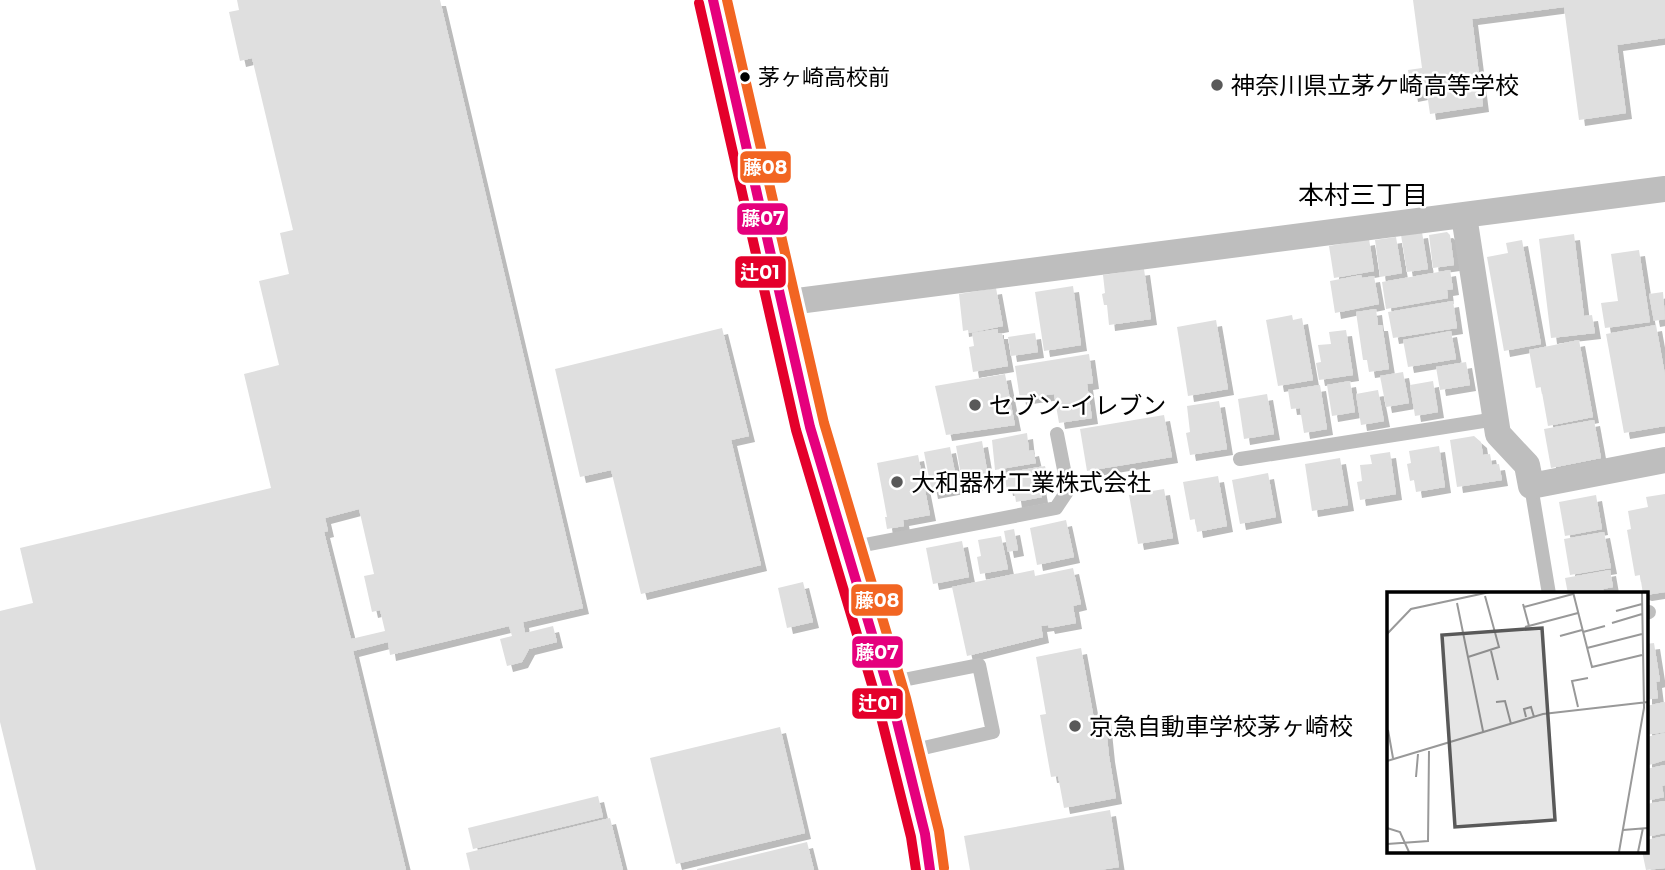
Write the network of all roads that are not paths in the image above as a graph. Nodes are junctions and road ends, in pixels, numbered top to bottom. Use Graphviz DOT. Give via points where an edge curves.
graph roads {
  1 [pos="713,0"];
  2 [pos="1665,189"];
  3 [pos="1464,216"];
  4 [pos="782,303"];
  5 [pos="1496,419"];
  6 [pos="1057,434"];
  7 [pos="1241,460"];
  8 [pos="1665,460"];
  9 [pos="1531,486"];
  10 [pos="845,549"];
  11 [pos="1549,592"];
  12 [pos="887,684"];
  13 [pos="905,752"];
  14 [pos="930,870"];
  1 -- 4 [label="highway"];
  2 -- 3 [label="street"];
  3 -- 4 [label="street"];
  3 -- 5 [label="street"];
  4 -- 10 [label="highway" via="810,427"];
  5 -- 7 [label="lane"];
  5 -- 9 [label="street" via="1498,434 1527,465"];
  6 -- 10 [label="lane" via="1068,490 1056,508"];
  8 -- 9 [label="street"];
  9 -- 11 [label="lane"];
  10 -- 12 [label="highway"];
  12 -- 13 [label="highway"];
  12 -- 13 [label="lane" via="979,665 993,732"];
  13 -- 14 [label="highway"];
}
